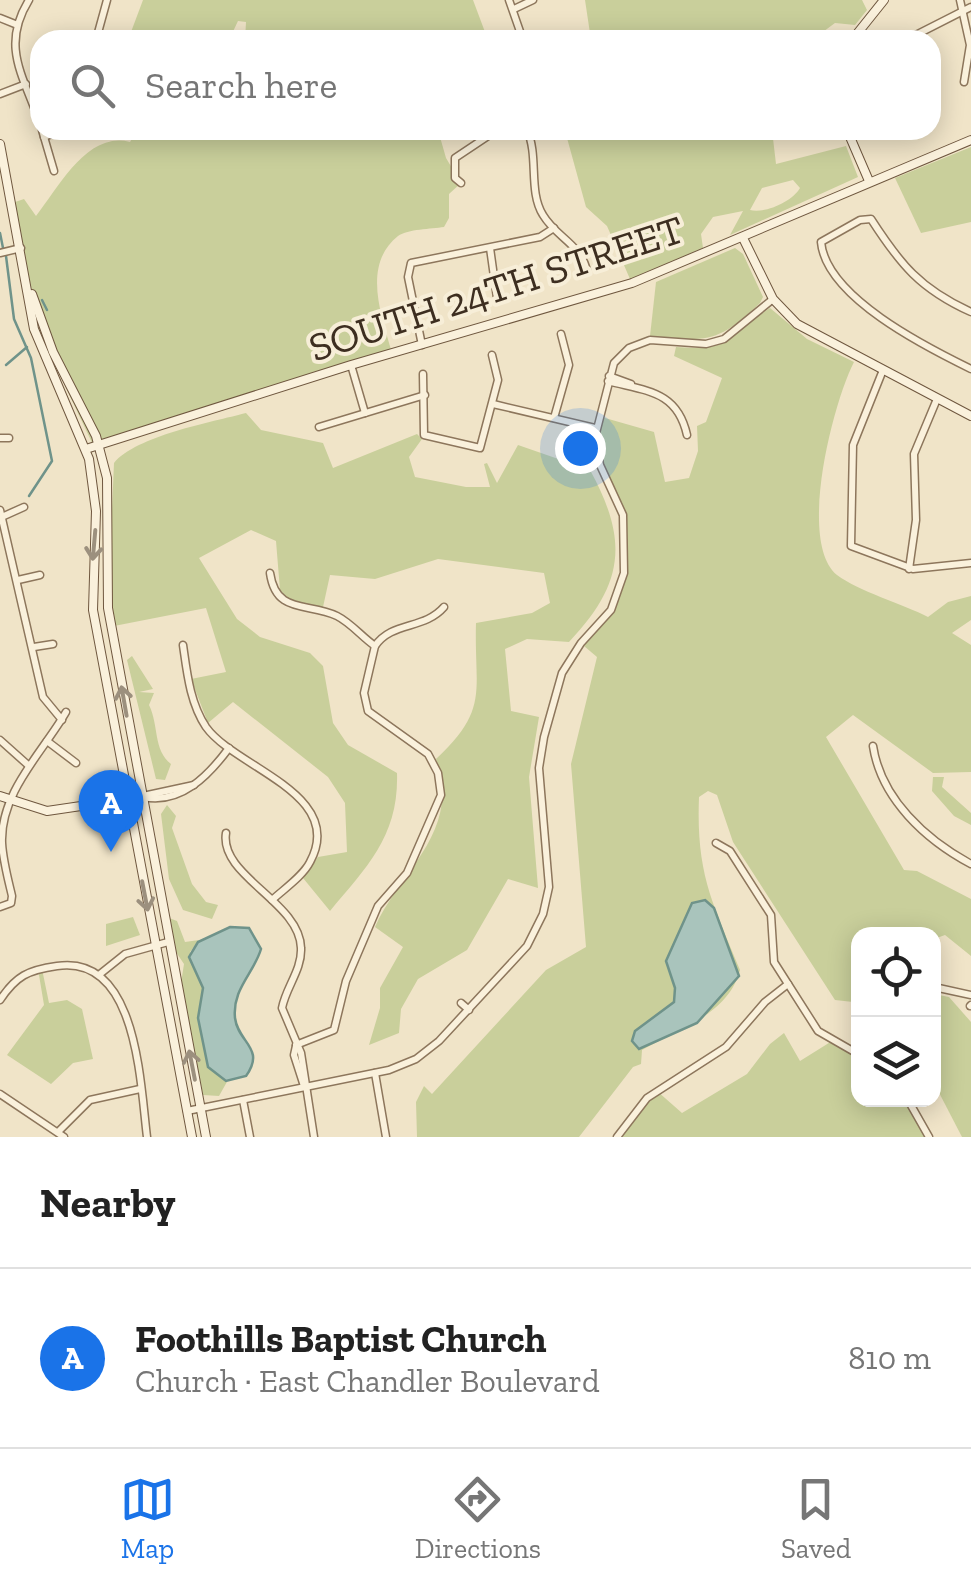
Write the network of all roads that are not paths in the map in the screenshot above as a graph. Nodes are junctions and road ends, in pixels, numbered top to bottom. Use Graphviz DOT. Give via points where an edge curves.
graph roads {
  1 [pos="29,0"];
  2 [pos="107,0"];
  3 [pos="509,0"];
  4 [pos="533,0"];
  5 [pos="884,0"];
  6 [pos="960,0"];
  7 [pos="967,8"];
  8 [pos="514,9"];
  9 [pos="0,18"];
  10 [pos="15,24"];
  11 [pos="99,30"];
  12 [pos="521,30"];
  13 [pos="860,30"];
  14 [pos="925,30"];
  15 [pos="964,82"];
  16 [pos="26,84"];
  17 [pos="0,94"];
  18 [pos="30,96"];
  19 [pos="45,140"];
  20 [pos="482,140"];
  21 [pos="530,140"];
  22 [pos="851,140"];
  23 [pos="971,140"];
  24 [pos="0,144"];
  25 [pos="54,171"];
  26 [pos="869,181"];
  27 [pos="462,182"];
  28 [pos="554,228"];
  29 [pos="743,238"];
  30 [pos="22,248"];
  31 [pos="490,248"];
  32 [pos="4,252"];
  33 [pos="587,270"];
  34 [pos="30,290"];
  35 [pos="497,298"];
  36 [pos="772,299"];
  37 [pos="971,312"];
  38 [pos="561,334"];
  39 [pos="422,345"];
  40 [pos="492,354"];
  41 [pos="351,365"];
  42 [pos="971,369"];
  43 [pos="882,370"];
  44 [pos="423,374"];
  45 [pos="608,378"];
  46 [pos="425,396"];
  47 [pos="937,398"];
  48 [pos="493,404"];
  49 [pos="365,412"];
  50 [pos="971,416"];
  51 [pos="554,418"];
  52 [pos="319,427"];
  53 [pos="595,428"];
  54 [pos="687,435"];
  55 [pos="99,446"];
  56 [pos="86,449"];
  57 [pos="24,506"];
  58 [pos="2,513"];
  59 [pos="971,563"];
  60 [pos="910,568"];
  61 [pos="270,573"];
  62 [pos="40,575"];
  63 [pos="18,580"];
  64 [pos="444,608"];
  65 [pos="53,644"];
  66 [pos="183,645"];
  67 [pos="374,646"];
  68 [pos="34,648"];
  69 [pos="553,670"];
  70 [pos="562,673"];
  71 [pos="0,740"];
  72 [pos="46,741"];
  73 [pos="873,746"];
  74 [pos="229,748"];
  75 [pos="76,763"];
  76 [pos="28,765"];
  77 [pos="0,796"];
  78 [pos="142,797"];
  79 [pos="128,800"];
  80 [pos="12,802"];
  81 [pos="226,832"];
  82 [pos="716,843"];
  83 [pos="971,864"];
  84 [pos="272,900"];
  85 [pos="0,907"];
  86 [pos="168,942"];
  87 [pos="154,945"];
  88 [pos="100,974"];
  89 [pos="788,984"];
  90 [pos="941,984"];
  91 [pos="971,995"];
  92 [pos="0,1000"];
  93 [pos="461,1002"];
  94 [pos="468,1010"];
  95 [pos="296,1045"];
  96 [pos="851,1050"];
  97 [pos="375,1073"];
  98 [pos="304,1087"];
  99 [pos="140,1089"];
  100 [pos="0,1094"];
  101 [pos="242,1100"];
  102 [pos="912,1107"];
  103 [pos="201,1108"];
  104 [pos="187,1111"];
  105 [pos="61,1134"];
  106 [pos="147,1137"];
  107 [pos="192,1137"];
  108 [pos="206,1137"];
  109 [pos="250,1137"];
  110 [pos="314,1137"];
  111 [pos="386,1137"];
  112 [pos="617,1137"];
  113 [pos="928,1137"];
  1 -- 10 [label="street"];
  2 -- 11 [label="street"];
  3 -- 8 [label="street"];
  4 -- 8 [label="street"];
  5 -- 13 [label="main road"];
  6 -- 7 [label="street"];
  7 -- 14 [label="street"];
  7 -- 15 [label="street" via="970,62"];
  8 -- 12 [label="street"];
  9 -- 10 [label="street"];
  10 -- 16 [label="street" via="13,48"];
  16 -- 17 [label="street"];
  16 -- 18 [label="street"];
  19 -- 25 [label="street"];
  20 -- 27 [label="street" via="455,158 455,178"];
  21 -- 28 [label="street" via="540,210"];
  22 -- 26 [label="main road"];
  23 -- 26 [label="main road, SOUTH 24TH STREET"];
  24 -- 30 [label="main road"];
  26 -- 29 [label="main road, SOUTH 24TH STREET"];
  28 -- 31 [label="street"];
  28 -- 33 [label="street" via="584,256"];
  29 -- 36 [label="main road"];
  29 -- 39 [label="main road, SOUTH 24TH STREET" via="609,291"];
  30 -- 32 [label="street"];
  30 -- 34 [label="main road"];
  31 -- 35 [label="street"];
  31 -- 39 [label="street" via="408,267"];
  34 -- 55 [label="main road"];
  34 -- 56 [label="main road" via="39,341"];
  36 -- 43 [label="main road" via="807,331"];
  36 -- 45 [label="street" via="724,339 638,342 618,357"];
  37 -- 42 [label="street" via="902,266 868,218 821,242 838,278 893,326"];
  38 -- 51 [label="street" via="569,366"];
  39 -- 41 [label="main road, SOUTH 24TH STREET"];
  40 -- 48 [label="street" via="498,380"];
  41 -- 49 [label="street"];
  41 -- 55 [label="main road, SOUTH 24TH STREET"];
  43 -- 47 [label="main road"];
  43 -- 60 [label="street" via="853,445 851,546"];
  44 -- 46 [label="street"];
  45 -- 53 [label="street"];
  45 -- 54 [label="street" via="672,402"];
  46 -- 48 [label="street" via="424,435 480,448"];
  46 -- 49 [label="street"];
  47 -- 50 [label="main road"];
  47 -- 60 [label="street" via="914,454"];
  48 -- 51 [label="street"];
  49 -- 52 [label="street"];
  51 -- 53 [label="street"];
  53 -- 70 [label="street" via="600,465 623,515 624,573 611,610"];
  55 -- 56 [label="main road, SOUTH 24TH STREET"];
  78 -- 55 [label="main road, one-way" via="106,597 110,509"];
  56 -- 79 [label="main road, one-way" via="96,511 93,610"];
  57 -- 58 [label="street"];
  58 -- 63 [label="street"];
  59 -- 60 [label="street" via="925,574"];
  61 -- 67 [label="street" via="287,604 334,614"];
  62 -- 63 [label="street"];
  63 -- 68 [label="street"];
  64 -- 67 [label="street" via="422,625 385,634"];
  65 -- 68 [label="street"];
  66 -- 74 [label="street" via="199,714"];
  67 -- 95 [label="street" via="364,693 368,711 428,754 441,795 407,873 378,906 334,1030"];
  68 -- 72 [label="street" via="45,702 64,716"];
  69 -- 70 [label="street"];
  70 -- 94 [label="street" via="539,768 548,899 527,946"];
  71 -- 76 [label="street"];
  72 -- 75 [label="street"];
  72 -- 76 [label="street"];
  73 -- 83 [label="street" via="876,763 919,830"];
  74 -- 78 [label="street" via="194,785"];
  74 -- 84 [label="street" via="295,793 316,826 310,864"];
  76 -- 80 [label="street"];
  77 -- 80 [label="main road"];
  78 -- 79 [label="main road"];
  78 -- 86 [label="main road"];
  79 -- 80 [label="main road" via="59,811"];
  79 -- 87 [label="main road, one-way"];
  80 -- 85 [label="street" via="2,841 12,903"];
  81 -- 84 [label="street" via="227,851"];
  82 -- 89 [label="street" via="730,851 771,916 772,957"];
  84 -- 95 [label="street" via="302,946 282,1008"];
  86 -- 87 [label="street"];
  103 -- 86 [label="main road, one-way"];
  87 -- 88 [label="street" via="125,954"];
  87 -- 104 [label="main road"];
  88 -- 92 [label="street" via="72,964 27,972"];
  88 -- 99 [label="street" via="121,999"];
  89 -- 96 [label="street" via="821,1034"];
  89 -- 112 [label="street" via="726,1047 647,1098"];
  90 -- 91 [label="street"];
  93 -- 94 [label="street"];
  94 -- 97 [label="street" via="416,1059"];
  95 -- 98 [label="street"];
  97 -- 98 [label="street"];
  97 -- 111 [label="street"];
  98 -- 101 [label="street"];
  98 -- 110 [label="street"];
  99 -- 105 [label="street" via="90,1100"];
  99 -- 106 [label="street"];
  100 -- 105 [label="street"];
  101 -- 103 [label="street"];
  101 -- 109 [label="street"];
  102 -- 113 [label="street"];
  103 -- 104 [label="street"];
  103 -- 108 [label="main road"];
  104 -- 107 [label="main road"];
}
